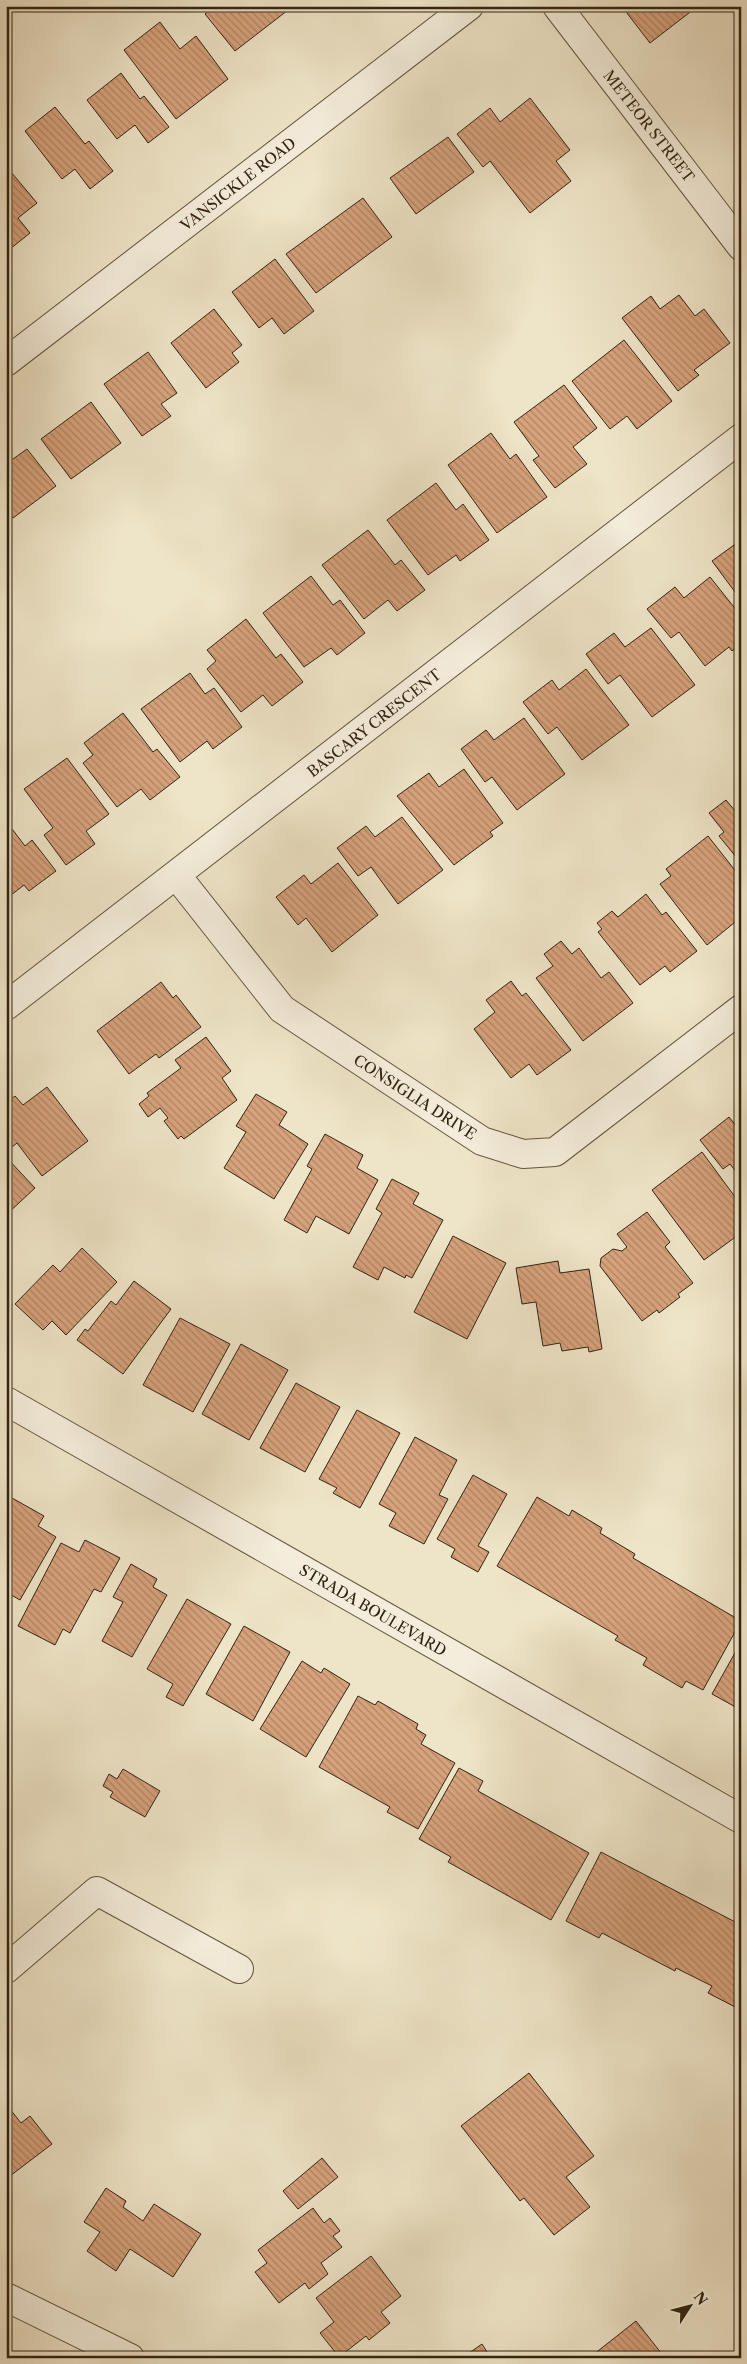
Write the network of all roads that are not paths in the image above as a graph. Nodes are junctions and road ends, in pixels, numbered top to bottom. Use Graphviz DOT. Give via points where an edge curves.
graph roads {
  1 [pos="469,6"];
  2 [pos="557,6"];
  3 [pos="741,246"];
  4 [pos="6,362"];
  5 [pos="741,438"];
  6 [pos="177,876"];
  7 [pos="6,1006"];
  8 [pos="741,1009"];
  9 [pos="6,1401"];
  10 [pos="741,1819"];
  11 [pos="6,1969"];
  12 [pos="239,1969"];
  13 [pos="6,2297"];
  14 [pos="123,2356"];
  1 -- 4 [label="street, VANSICKLE ROAD"];
  2 -- 3 [label="street, METEOR STREET"];
  5 -- 6 [label="street, BASCARY CRESCENT"];
  6 -- 7 [label="street, BASCARY CRESCENT"];
  6 -- 8 [label="street, CONSIGLIA DRIVE" via="282,1009 482,1141 523,1154 555,1152"];
  9 -- 10 [label="street, STRADA BOULEVARD"];
  11 -- 12 [label="street" via="97,1891"];
  13 -- 14 [label="street"];
}
